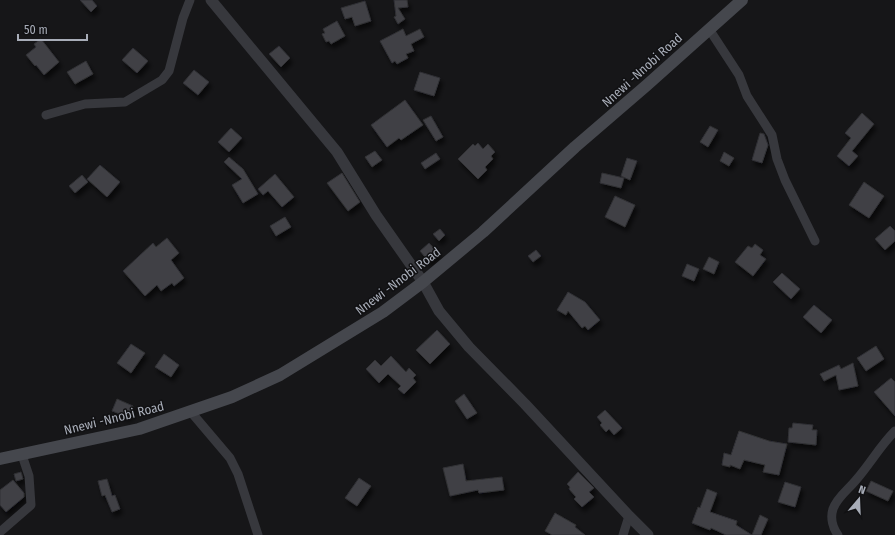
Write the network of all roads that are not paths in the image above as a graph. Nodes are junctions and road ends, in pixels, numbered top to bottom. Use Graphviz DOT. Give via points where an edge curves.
graph roads {
  1 [pos="190,0"];
  2 [pos="211,0"];
  3 [pos="742,0"];
  4 [pos="709,29"];
  5 [pos="46,115"];
  6 [pos="815,241"];
  7 [pos="423,282"];
  8 [pos="190,412"];
  9 [pos="895,431"];
  10 [pos="22,455"];
  11 [pos="0,459"];
  12 [pos="629,516"];
  13 [pos="0,532"];
  14 [pos="258,535"];
  15 [pos="623,535"];
  16 [pos="648,535"];
  17 [pos="838,535"];
  1 -- 5 [label="street" via="169,71 162,80 125,102 85,104"];
  2 -- 7 [label="street" via="337,152 376,215"];
  3 -- 4 [label="main road, Nnewi -Nnobi Road"];
  4 -- 6 [label="street" via="772,135 785,180"];
  4 -- 7 [label="main road, Nnewi -Nnobi Road" via="483,232"];
  7 -- 8 [label="main road, Nnewi -Nnobi Road" via="383,312 280,374 232,397"];
  7 -- 12 [label="street" via="439,311 469,347"];
  8 -- 10 [label="main road, Nnewi -Nnobi Road" via="139,429"];
  8 -- 14 [label="street" via="230,458 238,474"];
  9 -- 17 [label="street" via="833,509 833,529"];
  10 -- 11 [label="main road, Nnewi -Nnobi Road"];
  10 -- 13 [label="street" via="29,476 31,505"];
  12 -- 15 [label="street"];
  12 -- 16 [label="street"];
}
